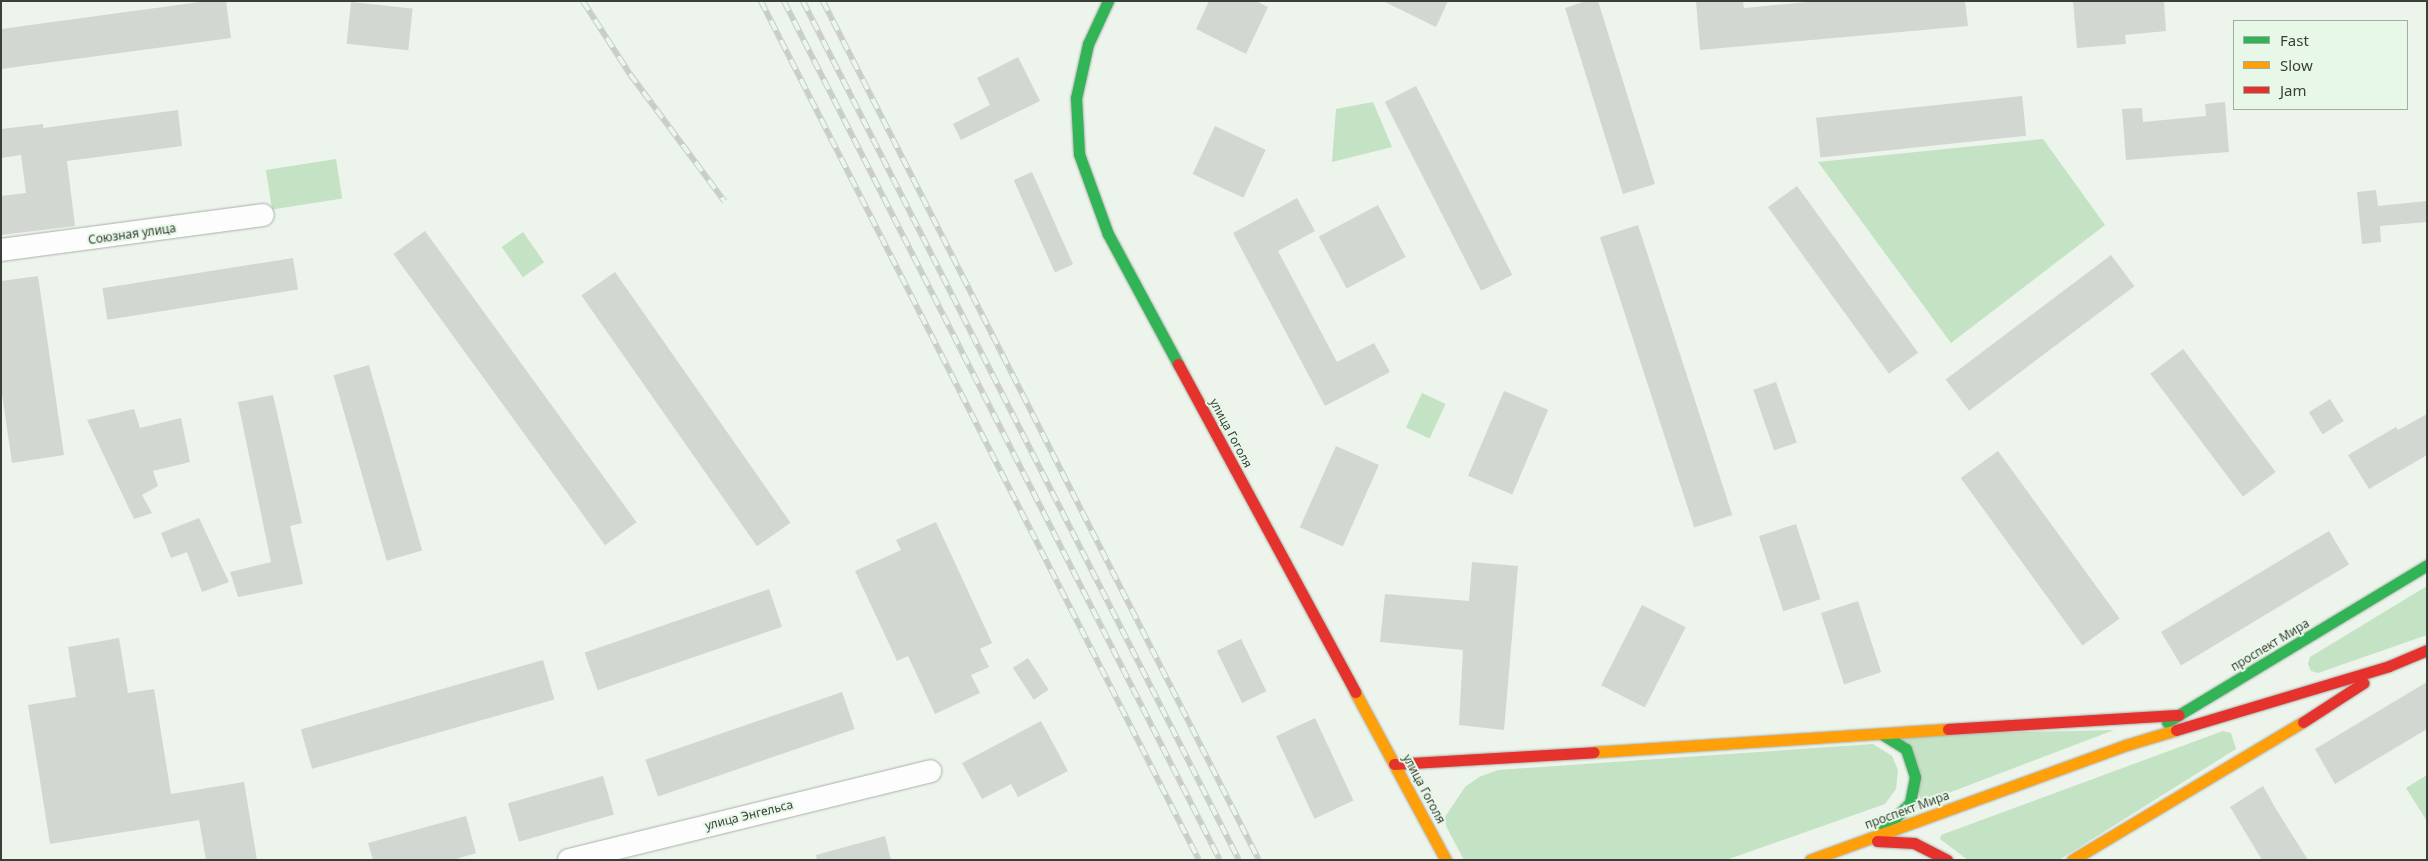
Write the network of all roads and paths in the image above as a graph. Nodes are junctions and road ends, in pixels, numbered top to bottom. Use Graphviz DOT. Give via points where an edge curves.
graph roads {
  1 [pos="1108,1"];
  2 [pos="263,216"];
  3 [pos="1,250"];
  4 [pos="2427,565"];
  5 [pos="2427,650"];
  6 [pos="2389,666"];
  7 [pos="2179,716"];
  8 [pos="1882,734"];
  9 [pos="2126,745"];
  10 [pos="1394,764"];
  11 [pos="930,771"];
  12 [pos="1858,843"];
  13 [pos="569,860"];
  14 [pos="1446,860"];
  15 [pos="1810,860"];
  16 [pos="1947,860"];
  17 [pos="2072,860"];
  1 -- 10 [label="street, улица Гоголя" via="1088,44 1076,98 1075,126 1079,154 1108,234"];
  2 -- 3 [label="street, Союзная улица"];
  4 -- 7 [label="street, проспект Мира"];
  5 -- 6 [label="street, проспект Мира"];
  6 -- 9 [label="street, проспект Мира"];
  6 -- 17 [label="street" via="2263,748"];
  7 -- 8 [label="street"];
  7 -- 9 [label="street, проспект Мира"];
  8 -- 10 [label="street"];
  8 -- 12 [label="street" via="1900,743 1910,756 1914,791 1896,820"];
  9 -- 12 [label="street, проспект Мира"];
  10 -- 14 [label="street, улица Гоголя"];
  11 -- 13 [label="street, улица Энгельса"];
  12 -- 15 [label="street, проспект Мира"];
  12 -- 16 [label="street" via="1896,840 1914,843"];
}
